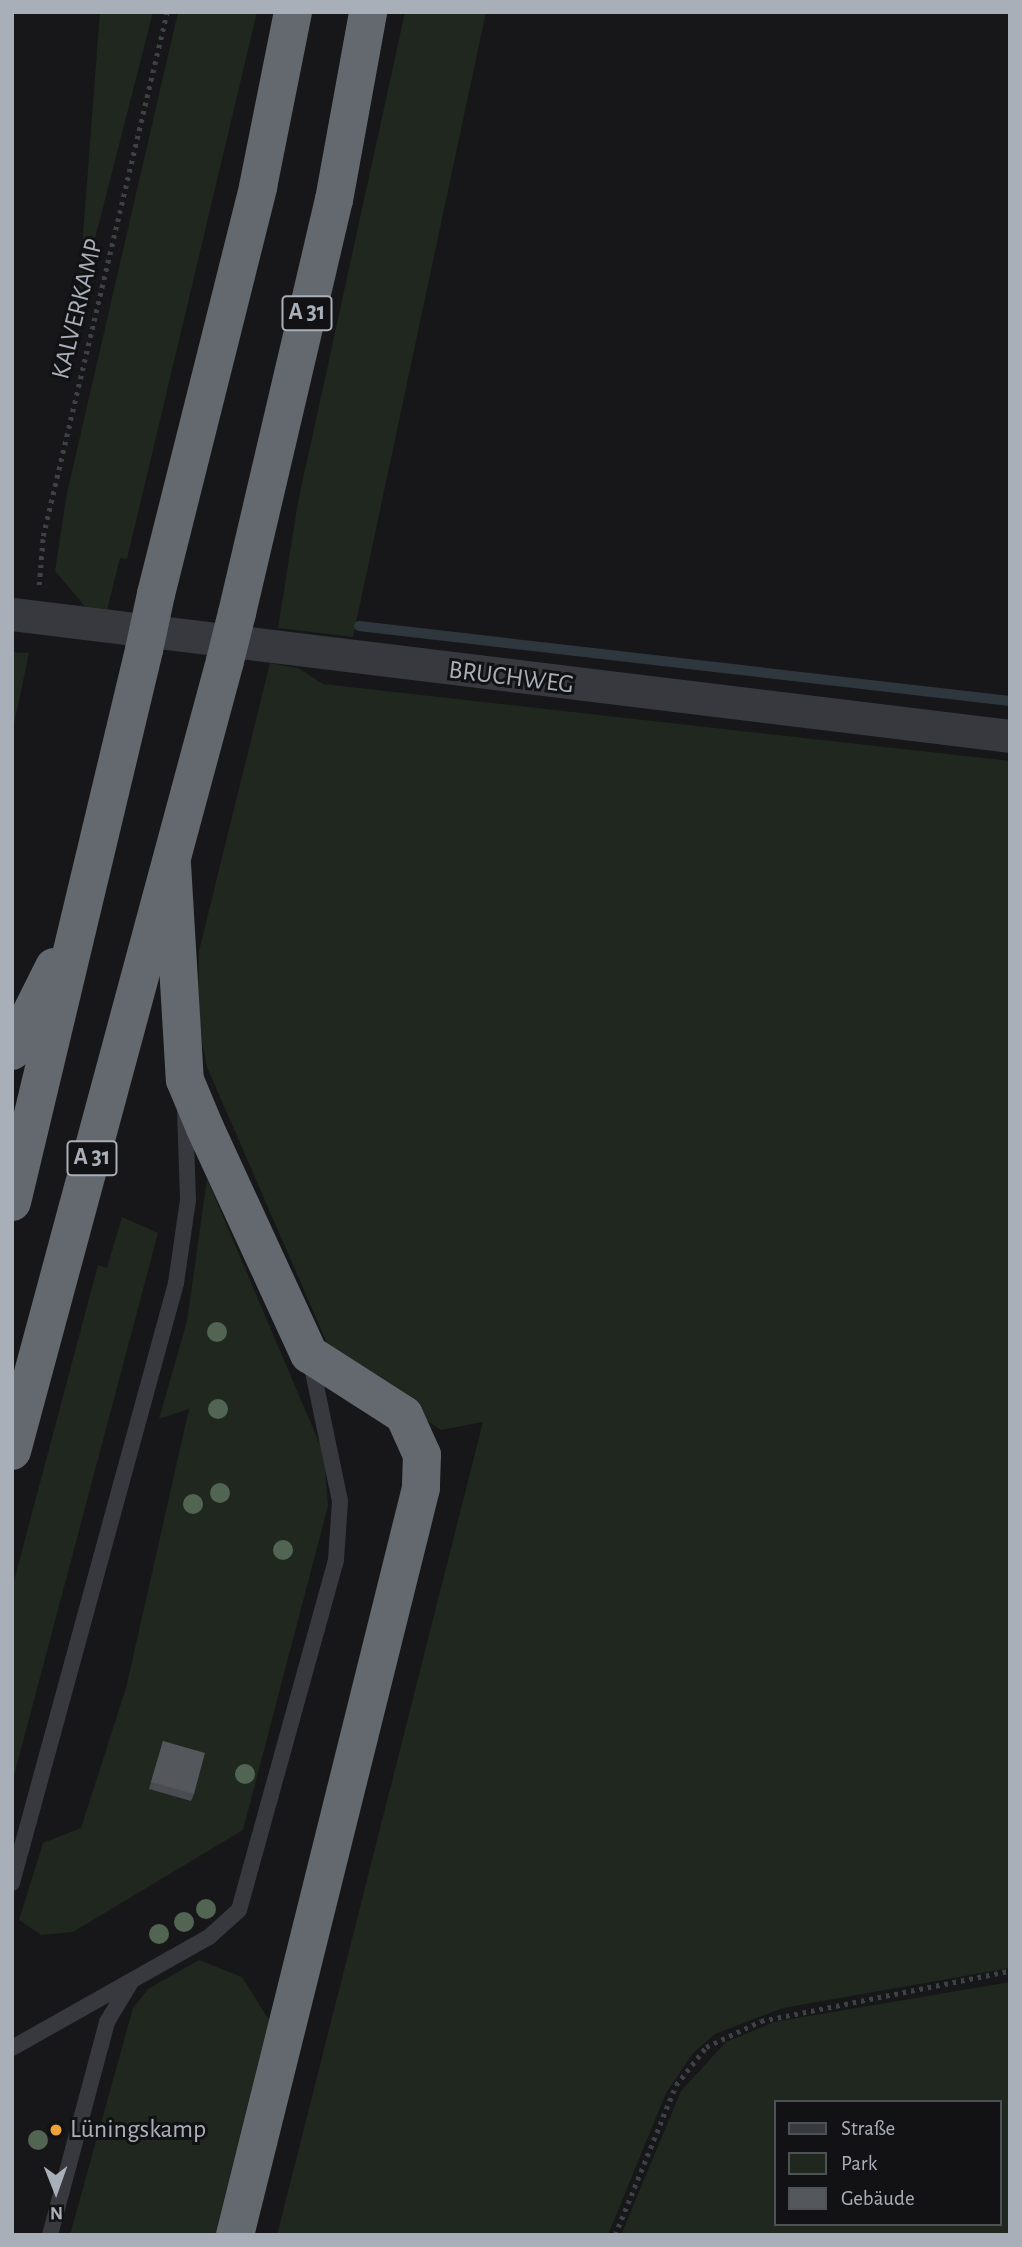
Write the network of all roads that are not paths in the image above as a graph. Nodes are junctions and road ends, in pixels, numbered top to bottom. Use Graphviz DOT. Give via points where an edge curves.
graph roads {
  1 [pos="293,12"];
  2 [pos="368,12"];
  3 [pos="24,615"];
  4 [pos="1010,736"];
  5 [pos="172,864"];
  6 [pos="85,902"];
  7 [pos="12,1051"];
  8 [pos="185,1080"];
  9 [pos="12,1202"];
  10 [pos="309,1354"];
  11 [pos="12,1451"];
  12 [pos="12,1883"];
  13 [pos="131,1981"];
  14 [pos="12,2048"];
  15 [pos="50,2235"];
  16 [pos="235,2235"];
  1 -- 6 [label="highway, A 31, bridge" via="258,187"];
  2 -- 5 [label="highway, A 31, bridge" via="334,200 237,613"];
  3 -- 4 [label="street, BRUCHWEG"];
  5 -- 8 [label="highway"];
  5 -- 11 [label="highway, A 31"];
  6 -- 7 [label="highway"];
  6 -- 9 [label="highway, A 31"];
  8 -- 10 [label="highway"];
  8 -- 12 [label="lane" via="188,1200 176,1283"];
  10 -- 13 [label="lane" via="340,1501 336,1560 243,1896 239,1910 209,1937"];
  10 -- 16 [label="highway" via="404,1415 422,1455 421,1488"];
  13 -- 14 [label="lane"];
  13 -- 15 [label="lane" via="107,2022"];
}
